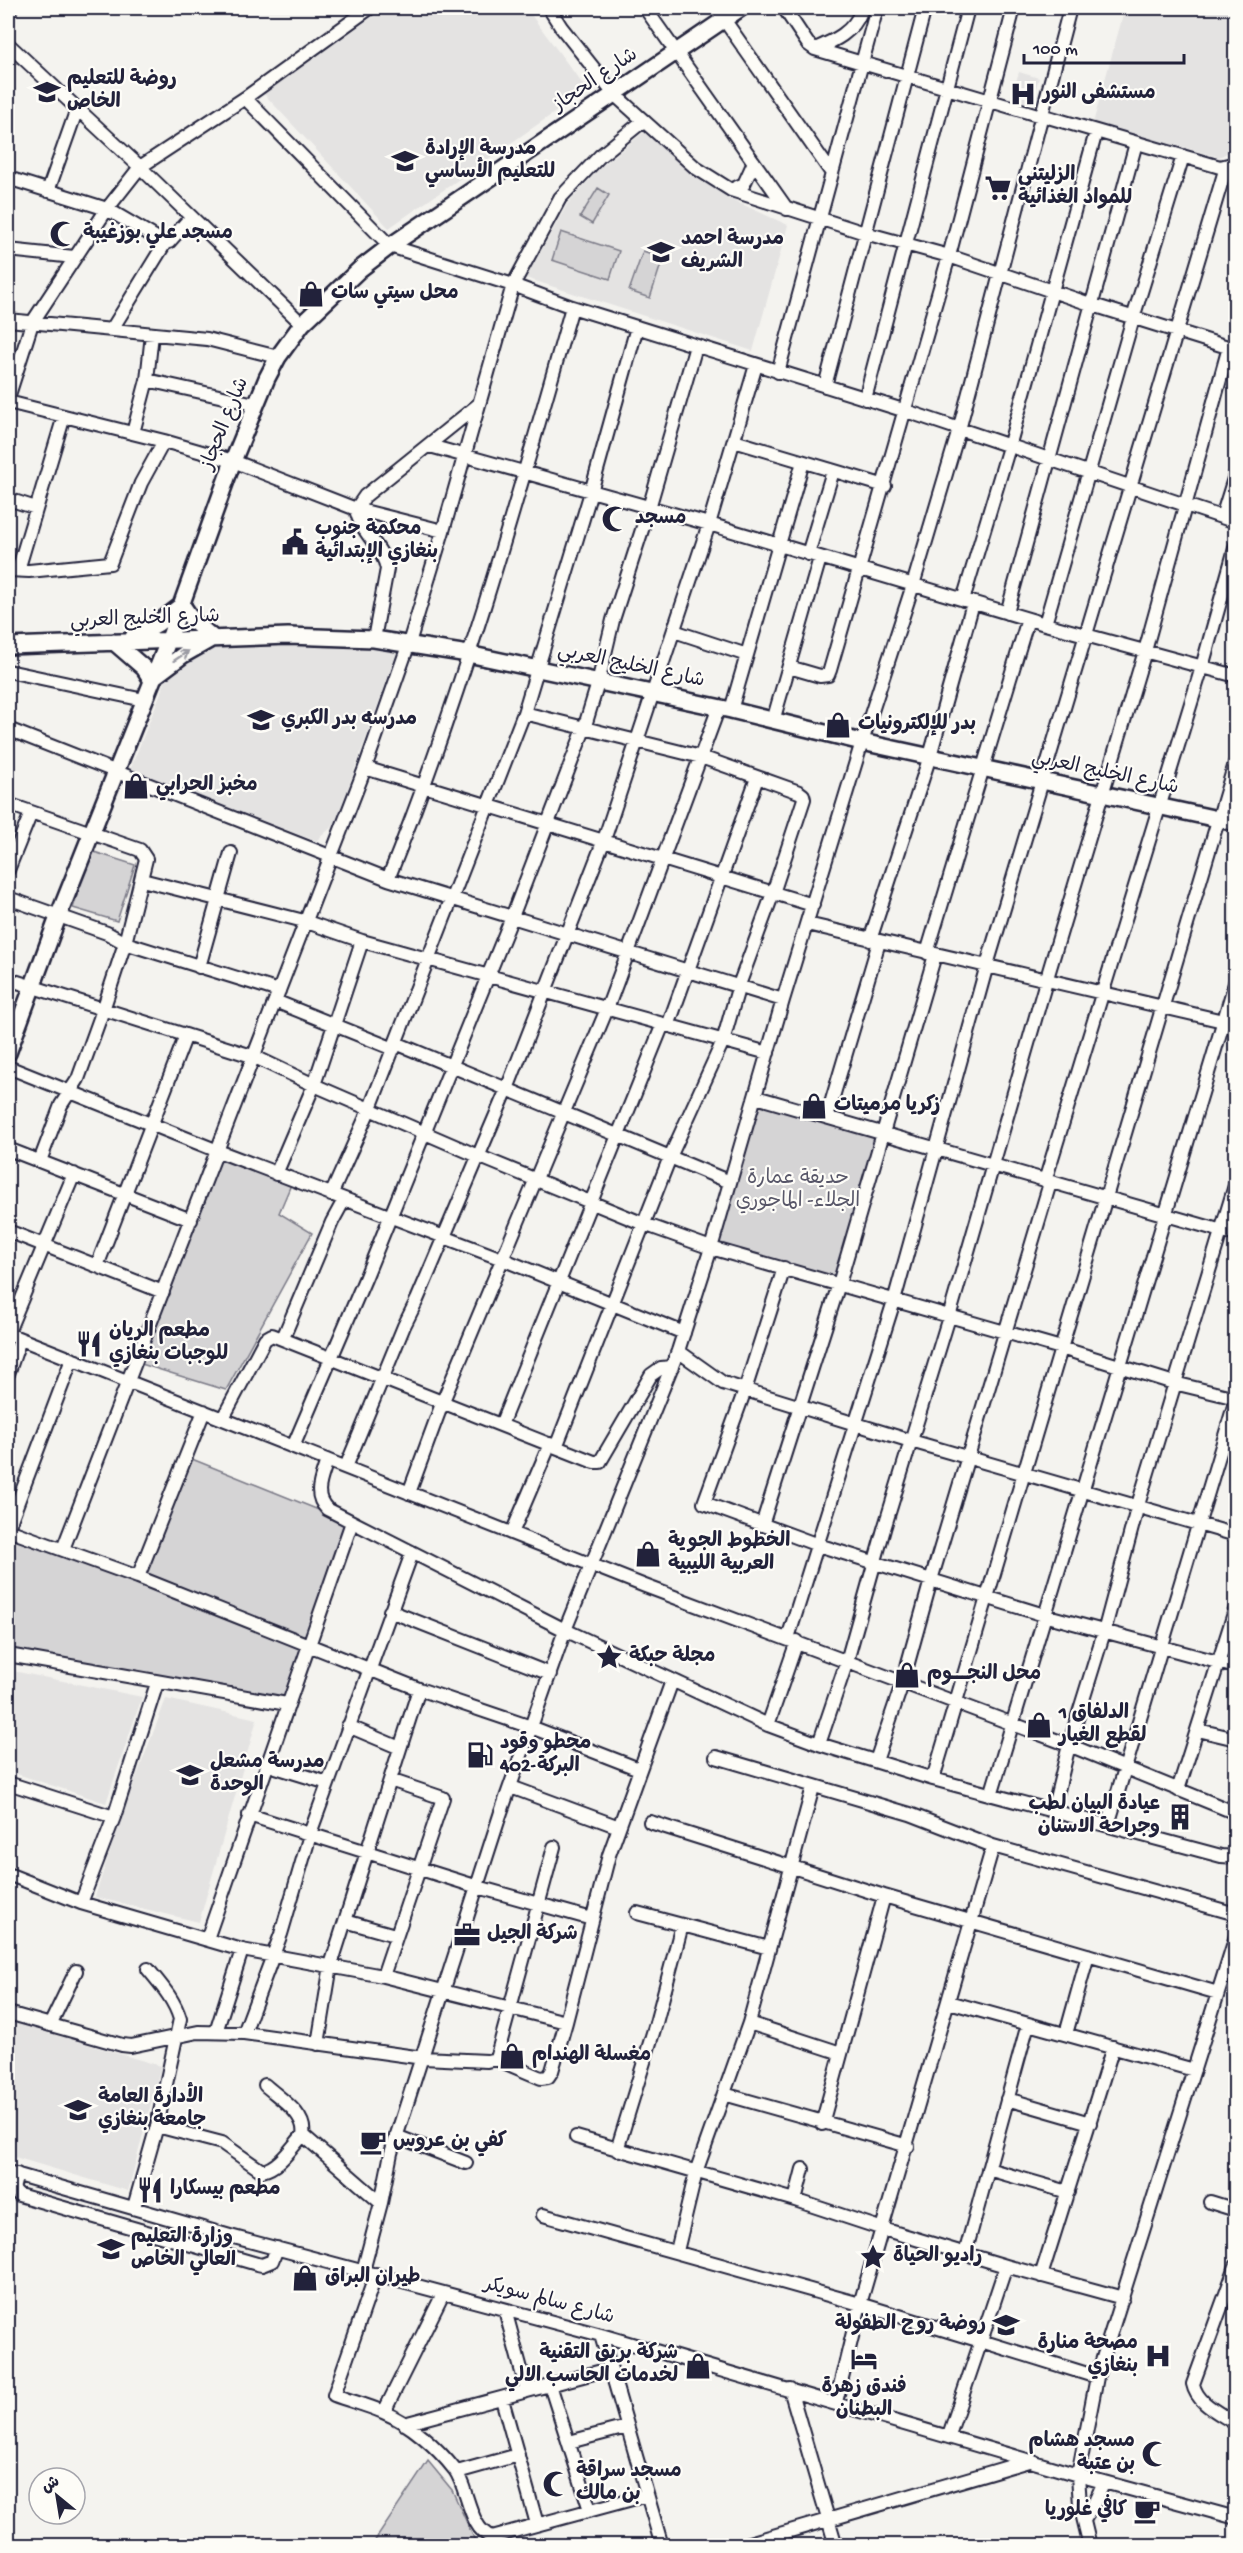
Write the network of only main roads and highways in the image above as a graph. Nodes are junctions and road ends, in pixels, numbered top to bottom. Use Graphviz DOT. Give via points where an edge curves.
graph roads {
  1 [pos="741,8"];
  2 [pos="720,13"];
  3 [pos="182,604"];
  4 [pos="213,638"];
  5 [pos="169,639"];
  6 [pos="121,641"];
  7 [pos="8,646"];
  8 [pos="151,679"];
  9 [pos="1236,823"];
  10 [pos="8,1053"];
  1 -- 2 [label="main road, شارع الحجاز"];
  2 -- 3 [label="main road, شارع الحجاز" via="677,52 390,246 302,324 278,357 255,404"];
  3 -- 4 [label="main road" via="193,621"];
  3 -- 5 [label="main road, شارع الحجاز"];
  3 -- 6 [label="main road" via="157,624"];
  4 -- 5 [label="main road, شارع الخليج العربي"];
  8 -- 4 [label="main road, one-way"];
  4 -- 9 [label="main road, شارع الخليج العربي" via="327,636 409,643 725,708 862,742"];
  5 -- 6 [label="main road, شارع الخليج العربي"];
  5 -- 8 [label="main road, شارع الحجاز"];
  6 -- 7 [label="main road, شارع الخليج العربي"];
  6 -- 8 [label="main road"];
  8 -- 10 [label="main road, شارع الحجاز"];
}
